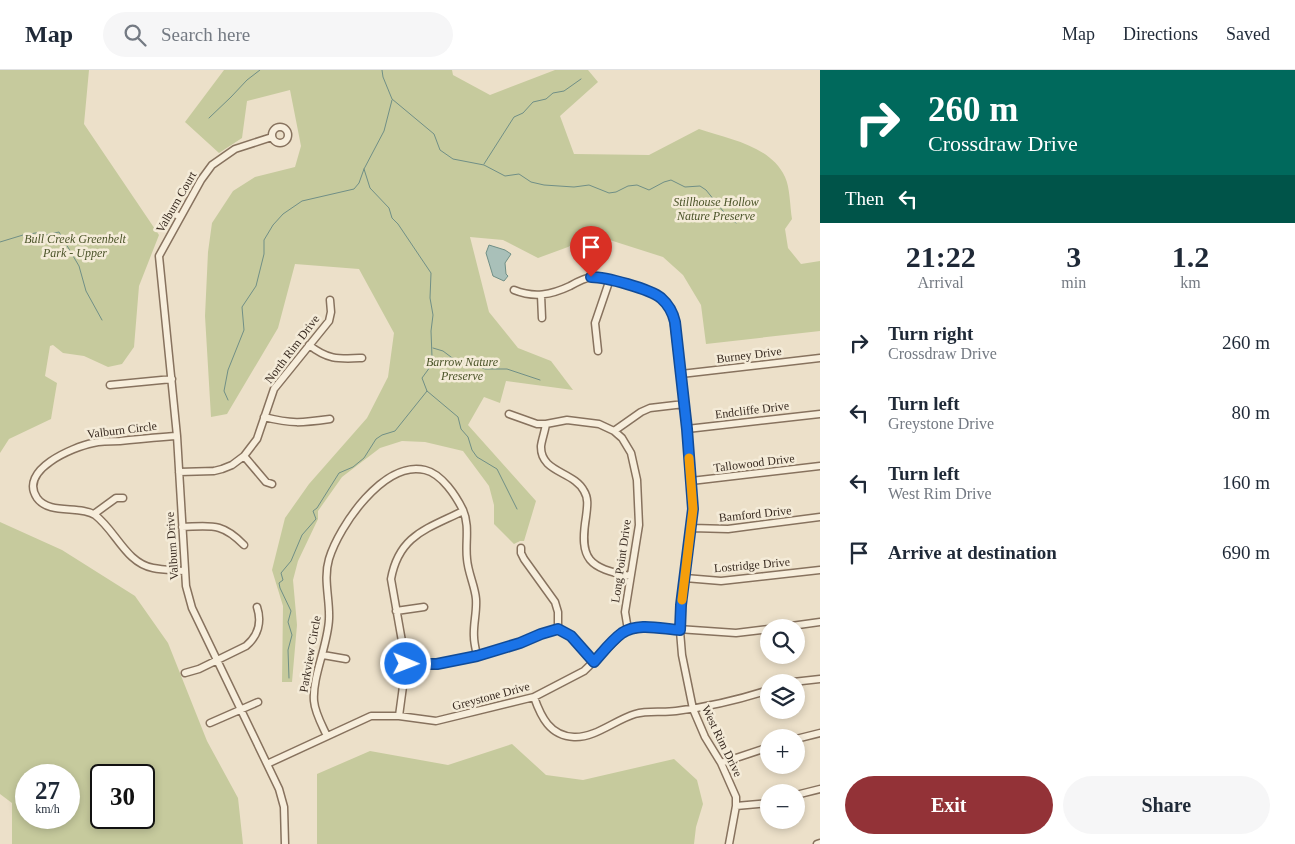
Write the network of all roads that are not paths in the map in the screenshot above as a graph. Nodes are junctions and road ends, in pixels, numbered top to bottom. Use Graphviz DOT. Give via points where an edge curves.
graph roads {
  1 [pos="272,137"];
  2 [pos="173,213"];
  3 [pos="180,217"];
  4 [pos="159,256"];
  5 [pos="610,279"];
  6 [pos="514,290"];
  7 [pos="541,295"];
  8 [pos="330,300"];
  9 [pos="542,318"];
  10 [pos="309,345"];
  11 [pos="598,351"];
  12 [pos="362,358"];
  13 [pos="820,358"];
  14 [pos="681,374"];
  15 [pos="172,379"];
  16 [pos="110,385"];
  17 [pos="684,404"];
  18 [pos="509,414"];
  19 [pos="820,414"];
  20 [pos="264,417"];
  21 [pos="330,418"];
  22 [pos="546,424"];
  23 [pos="687,429"];
  24 [pos="614,431"];
  25 [pos="177,436"];
  26 [pos="244,456"];
  27 [pos="820,466"];
  28 [pos="180,472"];
  29 [pos="692,481"];
  30 [pos="272,484"];
  31 [pos="123,498"];
  32 [pos="463,511"];
  33 [pos="94,514"];
  34 [pos="820,517"];
  35 [pos="182,528"];
  36 [pos="692,528"];
  37 [pos="244,545"];
  38 [pos="521,548"];
  39 [pos="820,570"];
  40 [pos="184,571"];
  41 [pos="630,576"];
  42 [pos="685,578"];
  43 [pos="257,606"];
  44 [pos="424,607"];
  45 [pos="396,611"];
  46 [pos="820,622"];
  47 [pos="805,624"];
  48 [pos="558,629"];
  49 [pos="628,630"];
  50 [pos="680,630"];
  51 [pos="760,630"];
  52 [pos="323,655"];
  53 [pos="477,656"];
  54 [pos="346,659"];
  55 [pos="216,661"];
  56 [pos="594,662"];
  57 [pos="406,664"];
  58 [pos="185,673"];
  59 [pos="820,679"];
  60 [pos="805,681"];
  61 [pos="760,693"];
  62 [pos="534,697"];
  63 [pos="258,702"];
  64 [pos="240,709"];
  65 [pos="693,709"];
  66 [pos="399,716"];
  67 [pos="210,723"];
  68 [pos="820,733"];
  69 [pos="327,736"];
  70 [pos="805,737"];
  71 [pos="760,750"];
  72 [pos="721,763"];
  73 [pos="267,764"];
  74 [pos="820,789"];
  75 [pos="805,793"];
  76 [pos="760,804"];
  77 [pos="736,806"];
  78 [pos="285,844"];
  79 [pos="729,844"];
  1 -- 3 [label="street, Valburn Court" via="235,149 204,170"];
  2 -- 3 [label="street"];
  3 -- 4 [label="street, Valburn Court"];
  4 -- 15 [label="street, Valburn Drive"];
  5 -- 7 [label="street, West Rim Drive" via="591,277"];
  5 -- 11 [label="street" via="595,323"];
  5 -- 14 [label="street, West Rim Drive" via="656,295 670,309 675,322"];
  6 -- 7 [label="street, West Rim Drive"];
  7 -- 9 [label="street"];
  8 -- 10 [label="street, North Rim Drive" via="329,321"];
  10 -- 12 [label="street" via="327,357"];
  10 -- 20 [label="street, North Rim Drive" via="274,389"];
  13 -- 14 [label="street, Burney Drive"];
  14 -- 17 [label="street, West Rim Drive"];
  15 -- 16 [label="street"];
  15 -- 25 [label="street, Valburn Drive"];
  17 -- 23 [label="street, West Rim Drive"];
  17 -- 24 [label="street" via="650,408"];
  18 -- 22 [label="street"];
  19 -- 23 [label="street, Endcliffe Drive"];
  20 -- 21 [label="street" via="286,423"];
  20 -- 26 [label="street, North Rim Drive" via="252,448"];
  22 -- 24 [label="street" via="579,421 599,424"];
  22 -- 41 [label="street" via="541,446 546,462 578,482 586,495 585,550 598,566"];
  23 -- 29 [label="street, West Rim Drive"];
  24 -- 41 [label="street, Long Point Drive" via="632,453 638,480 639,525"];
  25 -- 28 [label="street, Valburn Drive"];
  25 -- 33 [label="street, Valburn Circle" via="94,443 75,449 39,470 33,489 45,505"];
  26 -- 28 [label="street, North Rim Drive" via="222,469"];
  26 -- 30 [label="street" via="266,482"];
  27 -- 29 [label="street, Tallowood Drive"];
  28 -- 35 [label="street, Valburn Drive"];
  29 -- 36 [label="street, West Rim Drive"];
  31 -- 33 [label="street" via="116,498"];
  32 -- 45 [label="street" via="419,533 401,550 391,579"];
  32 -- 52 [label="street, Parkview Circle" via="444,483 425,470 404,471 365,497 335,542 328,560 329,617"];
  32 -- 53 [label="street, Parkview Circle" via="467,564 476,597 474,637"];
  33 -- 40 [label="street" via="141,564"];
  34 -- 36 [label="street, Bamford Drive" via="728,529"];
  35 -- 37 [label="street" via="222,528"];
  35 -- 40 [label="street, Valburn Drive"];
  36 -- 42 [label="street, West Rim Drive"];
  38 -- 48 [label="street" via="524,559 555,602"];
  39 -- 42 [label="street, Lostridge Drive" via="721,581"];
  40 -- 55 [label="street, Valburn Drive" via="192,608"];
  41 -- 49 [label="street, Long Point Drive" via="625,612"];
  42 -- 50 [label="street, West Rim Drive"];
  43 -- 55 [label="street" via="260,616 256,636 246,646"];
  44 -- 45 [label="street"];
  45 -- 57 [label="street"];
  46 -- 47 [label="street"];
  48 -- 53 [label="street"];
  48 -- 56 [label="street" via="571,636"];
  49 -- 50 [label="street" via="649,627"];
  49 -- 56 [label="street, Greystone Drive"];
  50 -- 51 [label="street" via="736,633"];
  50 -- 65 [label="street, West Rim Drive"];
  52 -- 54 [label="street"];
  52 -- 69 [label="street, Parkview Circle" via="314,701"];
  53 -- 57 [label="street" via="437,664"];
  55 -- 58 [label="street"];
  55 -- 64 [label="street, Valburn Drive"];
  56 -- 62 [label="street, Greystone Drive" via="572,678"];
  57 -- 66 [label="street"];
  59 -- 60 [label="street"];
  61 -- 65 [label="street"];
  62 -- 65 [label="street" via="543,720 556,731 574,737 594,733 647,711"];
  62 -- 66 [label="street, Greystone Drive" via="436,721"];
  63 -- 64 [label="street"];
  64 -- 67 [label="street"];
  64 -- 73 [label="street, Valburn Drive"];
  65 -- 72 [label="street, West Rim Drive"];
  66 -- 69 [label="street, Greystone Drive" via="371,716"];
  68 -- 70 [label="street"];
  69 -- 73 [label="street, Greystone Drive"];
  71 -- 72 [label="street"];
  72 -- 77 [label="street, West Rim Drive" via="733,788"];
  73 -- 78 [label="street, Valburn Drive" via="284,807"];
  74 -- 75 [label="street"];
  76 -- 77 [label="street"];
  77 -- 79 [label="street, West Rim Drive"];
}
